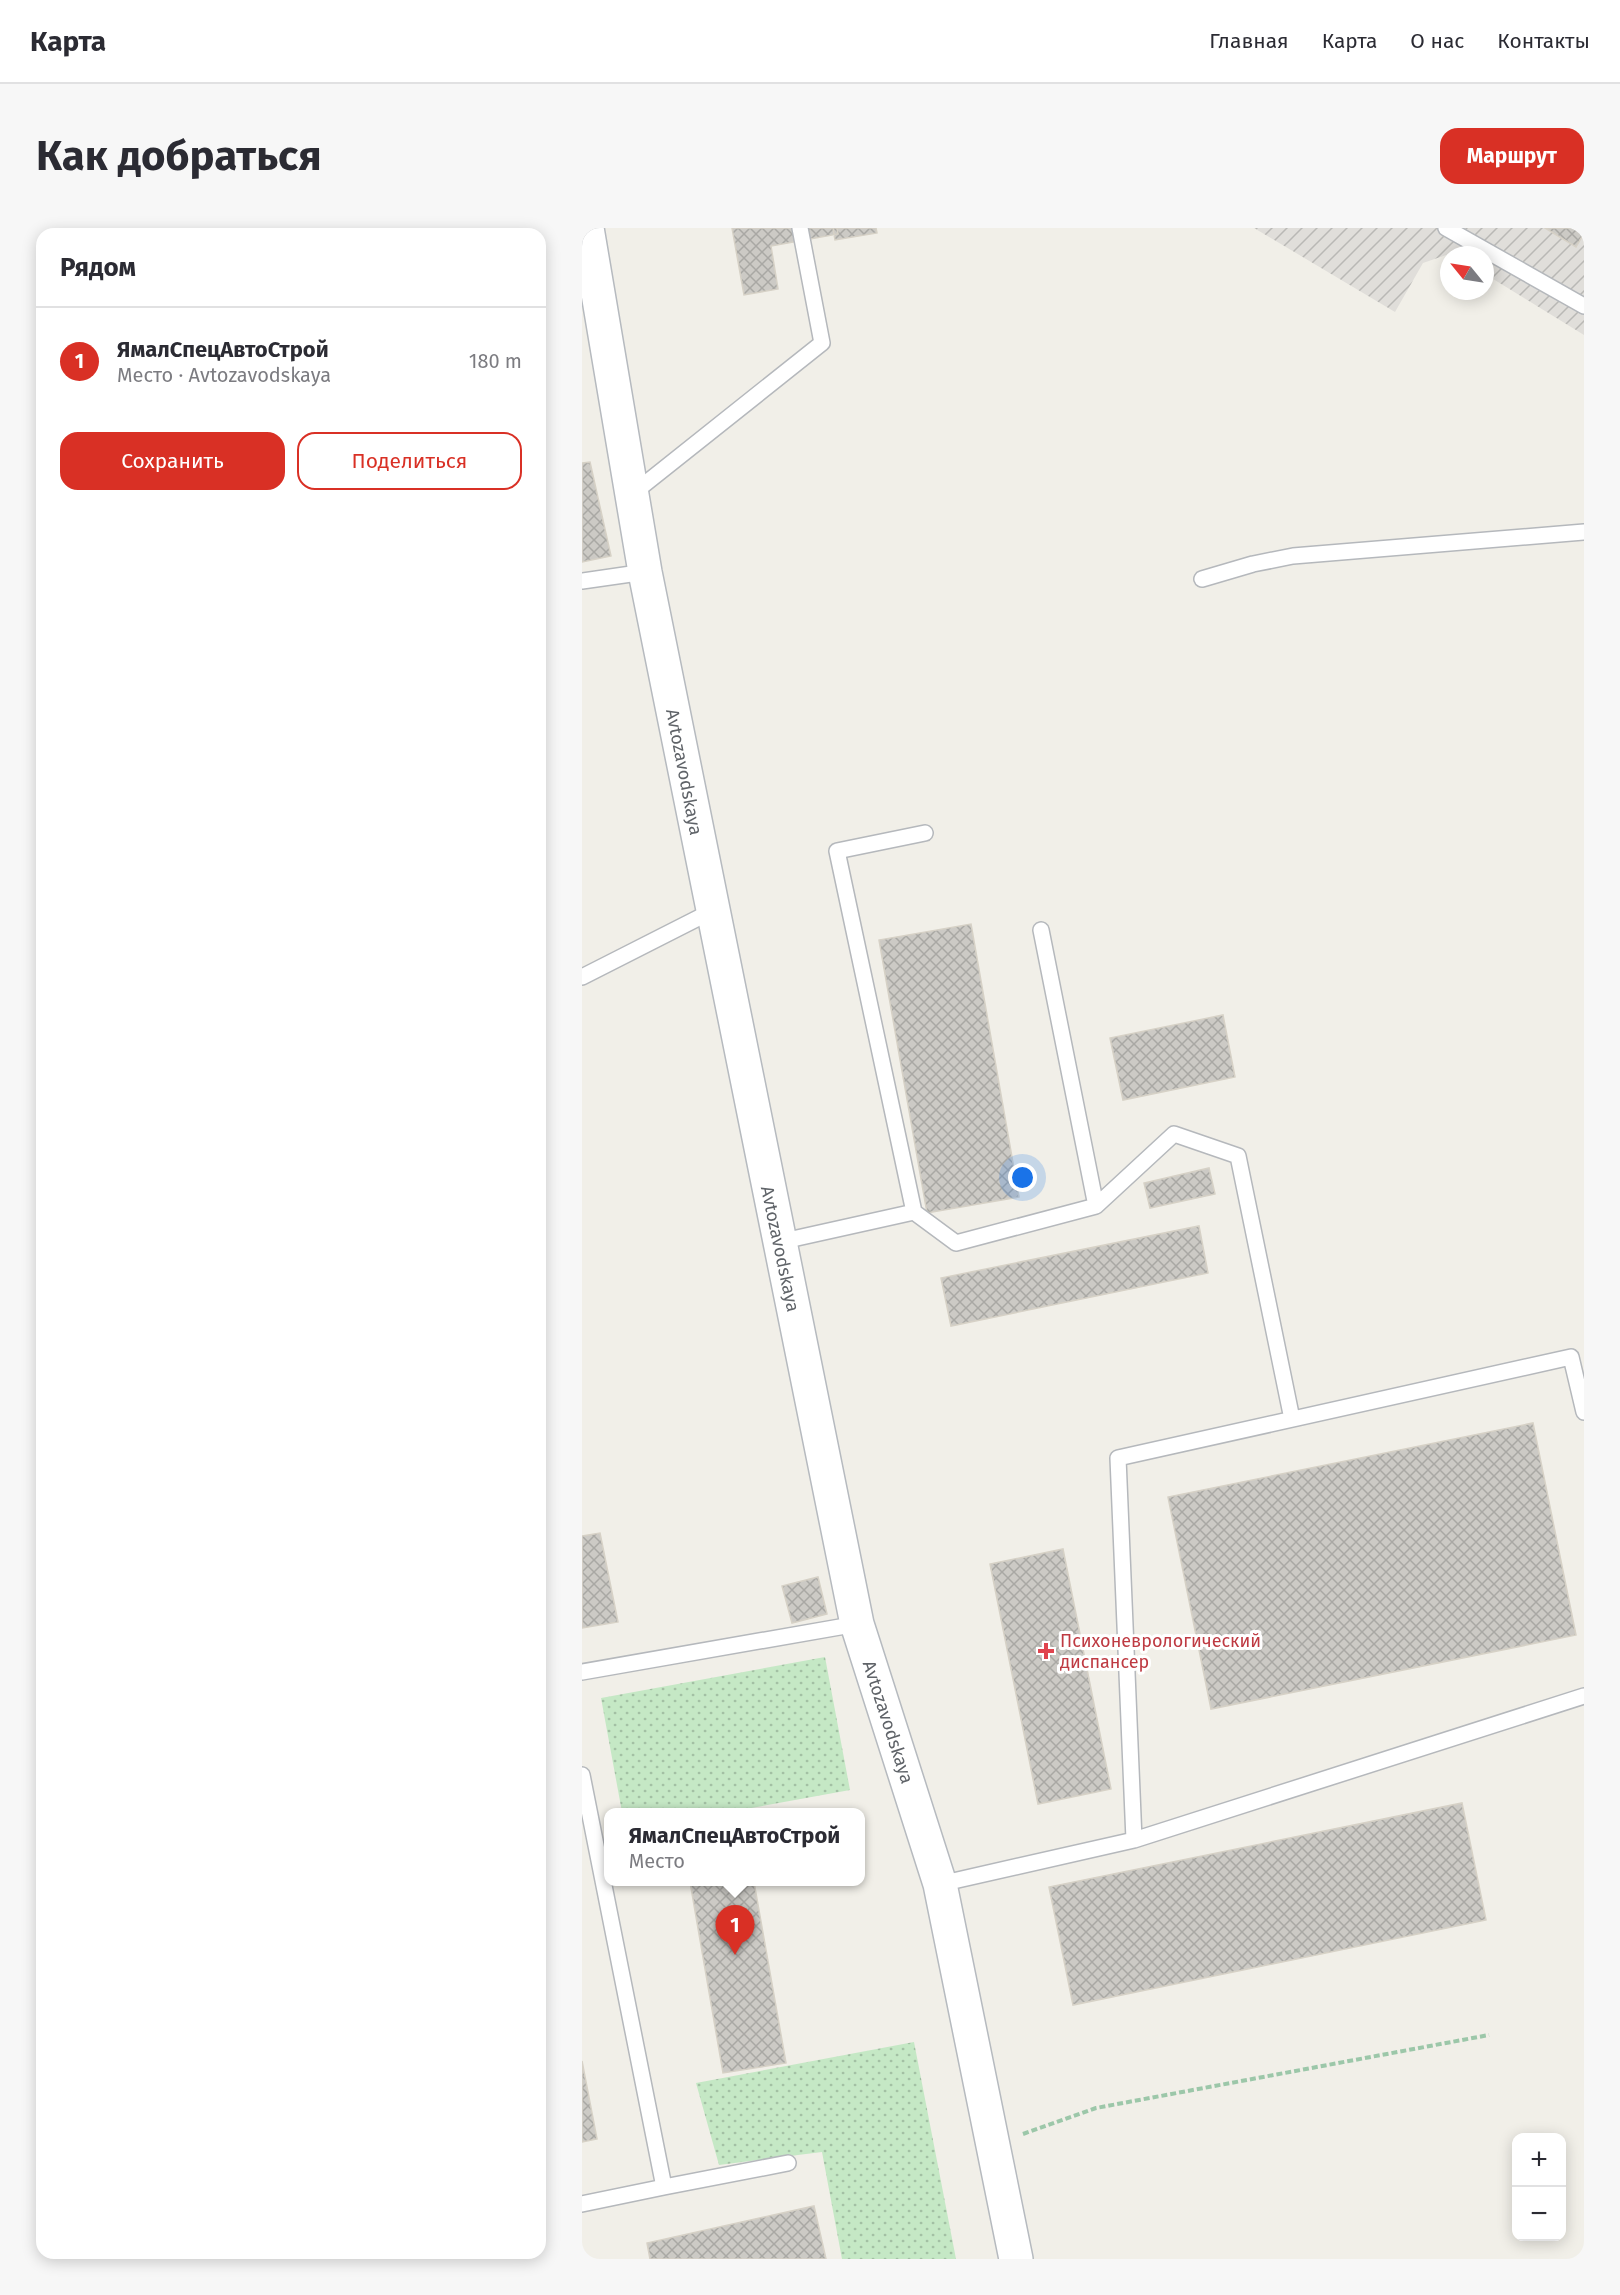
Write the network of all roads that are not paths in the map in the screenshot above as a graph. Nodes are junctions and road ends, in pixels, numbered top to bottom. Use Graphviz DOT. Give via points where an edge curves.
graph roads {
  1 [pos="800,228"];
  2 [pos="1446,228"];
  3 [pos="586,242"];
  4 [pos="1584,306"];
  5 [pos="631,495"];
  6 [pos="1584,532"];
  7 [pos="645,572"];
  8 [pos="1202,579"];
  9 [pos="582,582"];
  10 [pos="925,833"];
  11 [pos="712,911"];
  12 [pos="1041,930"];
  13 [pos="582,977"];
  14 [pos="1096,1206"];
  15 [pos="914,1212"];
  16 [pos="779,1242"];
  17 [pos="1584,1412"];
  18 [pos="1292,1419"];
  19 [pos="857,1624"];
  20 [pos="582,1672"];
  21 [pos="1584,1696"];
  22 [pos="582,1775"];
  23 [pos="1134,1840"];
  24 [pos="940,1884"];
  25 [pos="604,1886"];
  26 [pos="604,1886"];
  27 [pos="788,2163"];
  28 [pos="664,2187"];
  29 [pos="582,2204"];
  30 [pos="1016,2259"];
  1 -- 5 [label="lane" via="822,343"];
  2 -- 4 [label="lane"];
  3 -- 5 [label="main road, Avtozavodskaya"];
  5 -- 7 [label="main road, Avtozavodskaya"];
  6 -- 8 [label="lane" via="1293,556"];
  7 -- 9 [label="lane"];
  7 -- 11 [label="main road, Avtozavodskaya"];
  10 -- 15 [label="lane" via="837,851"];
  11 -- 13 [label="lane"];
  11 -- 16 [label="main road, Avtozavodskaya"];
  12 -- 14 [label="lane"];
  14 -- 15 [label="lane" via="956,1243"];
  14 -- 18 [label="lane" via="1174,1134 1239,1156"];
  15 -- 16 [label="lane"];
  16 -- 19 [label="main road, Avtozavodskaya"];
  17 -- 18 [label="lane" via="1571,1357"];
  18 -- 23 [label="lane" via="1118,1458"];
  19 -- 20 [label="lane"];
  19 -- 24 [label="main road, Avtozavodskaya"];
  21 -- 23 [label="lane"];
  22 -- 26 [label="lane"];
  23 -- 24 [label="lane"];
  24 -- 30 [label="main road, Avtozavodskaya"];
  25 -- 28 [label="lane"];
  27 -- 28 [label="lane"];
  28 -- 29 [label="lane"];
}
